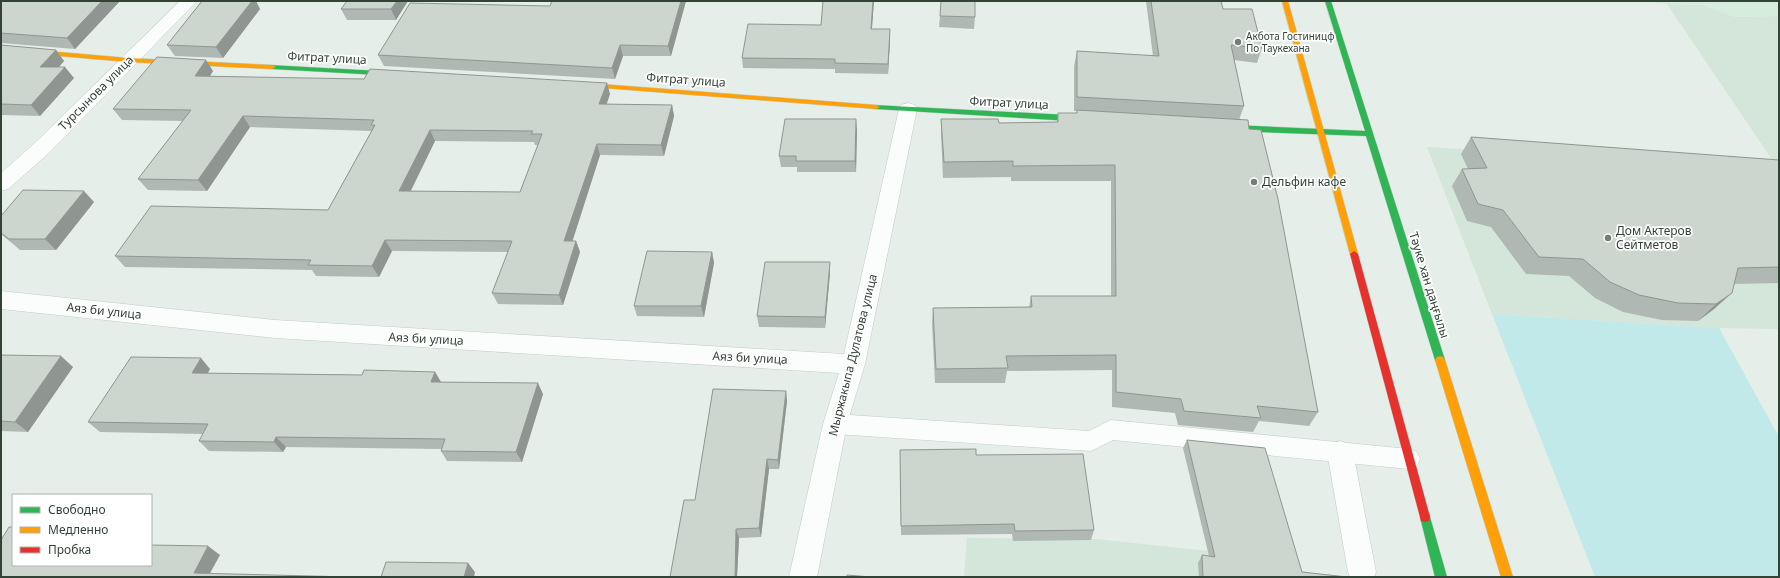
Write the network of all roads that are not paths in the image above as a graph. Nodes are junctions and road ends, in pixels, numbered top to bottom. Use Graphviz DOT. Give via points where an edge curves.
graph roads {
  1 [pos="189,1"];
  2 [pos="1285,1"];
  3 [pos="1328,1"];
  4 [pos="1,49"];
  5 [pos="128,60"];
  6 [pos="403,74"];
  7 [pos="568,83"];
  8 [pos="908,109"];
  9 [pos="1100,120"];
  10 [pos="1219,127"];
  11 [pos="1322,134"];
  12 [pos="1370,134"];
  13 [pos="1,184"];
  14 [pos="1,300"];
  15 [pos="853,364"];
  16 [pos="835,424"];
  17 [pos="1340,452"];
  18 [pos="1409,459"];
  19 [pos="1362,572"];
  20 [pos="803,577"];
  21 [pos="1440,577"];
  22 [pos="1507,577"];
  1 -- 5 [label="street, Турсынова улица"];
  2 -- 11 [label="street"];
  3 -- 12 [label="street, Тәуке хан даңғылы"];
  4 -- 5 [label="street, Фитрат улица"];
  5 -- 6 [label="street, Фитрат улица"];
  5 -- 13 [label="street, Турсынова улица" via="42,147"];
  7 -- 8 [label="street, Фитрат улица"];
  8 -- 9 [label="street, Фитрат улица"];
  8 -- 15 [label="street, Мыржакыпа Дулатова улица"];
  10 -- 11 [label="street"];
  11 -- 12 [label="street"];
  11 -- 18 [label="street"];
  12 -- 22 [label="street, Тәуке хан даңғылы"];
  14 -- 15 [label="street, Аяз би улица" via="275,330"];
  15 -- 16 [label="street, Мыржакыпа Дулатова улица"];
  16 -- 17 [label="lane" via="1091,441 1111,430"];
  16 -- 20 [label="street, Мыржакыпа Дулатова улица"];
  17 -- 18 [label="lane"];
  17 -- 19 [label="street"];
  18 -- 21 [label="street"];
}
